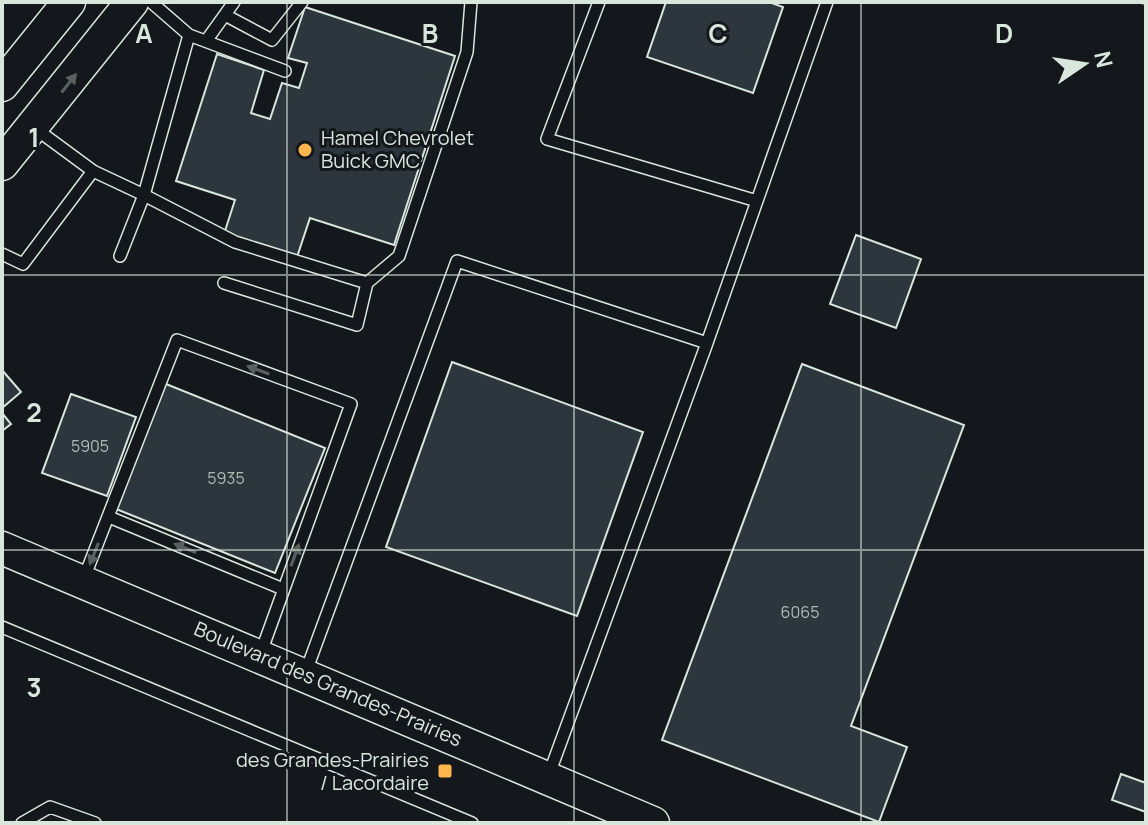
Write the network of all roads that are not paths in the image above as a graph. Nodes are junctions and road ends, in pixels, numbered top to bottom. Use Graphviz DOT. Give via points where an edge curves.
graph roads {
  1 [pos="69,2"];
  2 [pos="132,2"];
  3 [pos="151,2"];
  4 [pos="234,2"];
  5 [pos="302,2"];
  6 [pos="471,2"];
  7 [pos="599,2"];
  8 [pos="827,2"];
  9 [pos="225,15"];
  10 [pos="189,35"];
  11 [pos="206,41"];
  12 [pos="285,71"];
  13 [pos="2,85"];
  14 [pos="34,128"];
  15 [pos="2,164"];
  16 [pos="93,171"];
  17 [pos="144,195"];
  18 [pos="757,201"];
  19 [pos="2,254"];
  20 [pos="120,256"];
  21 [pos="224,283"];
  22 [pos="367,283"];
  23 [pos="707,343"];
  24 [pos="109,517"];
  25 [pos="2,548"];
  26 [pos="83,582"];
  27 [pos="283,589"];
  28 [pos="2,627"];
  29 [pos="259,655"];
  30 [pos="305,674"];
  31 [pos="548,778"];
  32 [pos="22,823"];
  33 [pos="95,823"];
  34 [pos="472,823"];
  35 [pos="653,823"];
  1 -- 13 [label="main road"];
  14 -- 2 [label="main road, one-way"];
  3 -- 10 [label="lane"];
  4 -- 9 [label="lane"];
  5 -- 9 [label="lane" via="272,40"];
  6 -- 22 [label="lane" via="467,52 399,256"];
  7 -- 18 [label="lane" via="547,139"];
  8 -- 18 [label="lane"];
  9 -- 11 [label="lane"];
  10 -- 11 [label="lane"];
  10 -- 17 [label="lane"];
  11 -- 12 [label="lane"];
  14 -- 15 [label="main road"];
  14 -- 16 [label="lane"];
  16 -- 17 [label="lane"];
  16 -- 19 [label="lane" via="23,264"];
  17 -- 20 [label="lane"];
  17 -- 22 [label="lane" via="235,242"];
  18 -- 23 [label="lane"];
  21 -- 22 [label="lane" via="357,325"];
  23 -- 30 [label="lane" via="457,261"];
  23 -- 31 [label="lane"];
  24 -- 26 [label="lane, one-way"];
  27 -- 24 [label="lane, one-way"];
  27 -- 24 [label="lane, one-way" via="351,404 177,340"];
  25 -- 26 [label="main road, Boulevard des Grandes-Prairies"];
  26 -- 29 [label="main road, Boulevard des Grandes-Prairies"];
  27 -- 29 [label="lane"];
  28 -- 34 [label="lane"];
  29 -- 30 [label="main road, Boulevard des Grandes-Prairies"];
  30 -- 31 [label="main road, Boulevard des Grandes-Prairies"];
  31 -- 35 [label="main road, Boulevard des Grandes-Prairies" via="605,808"];
  32 -- 33 [label="lane" via="50,807"];
}
